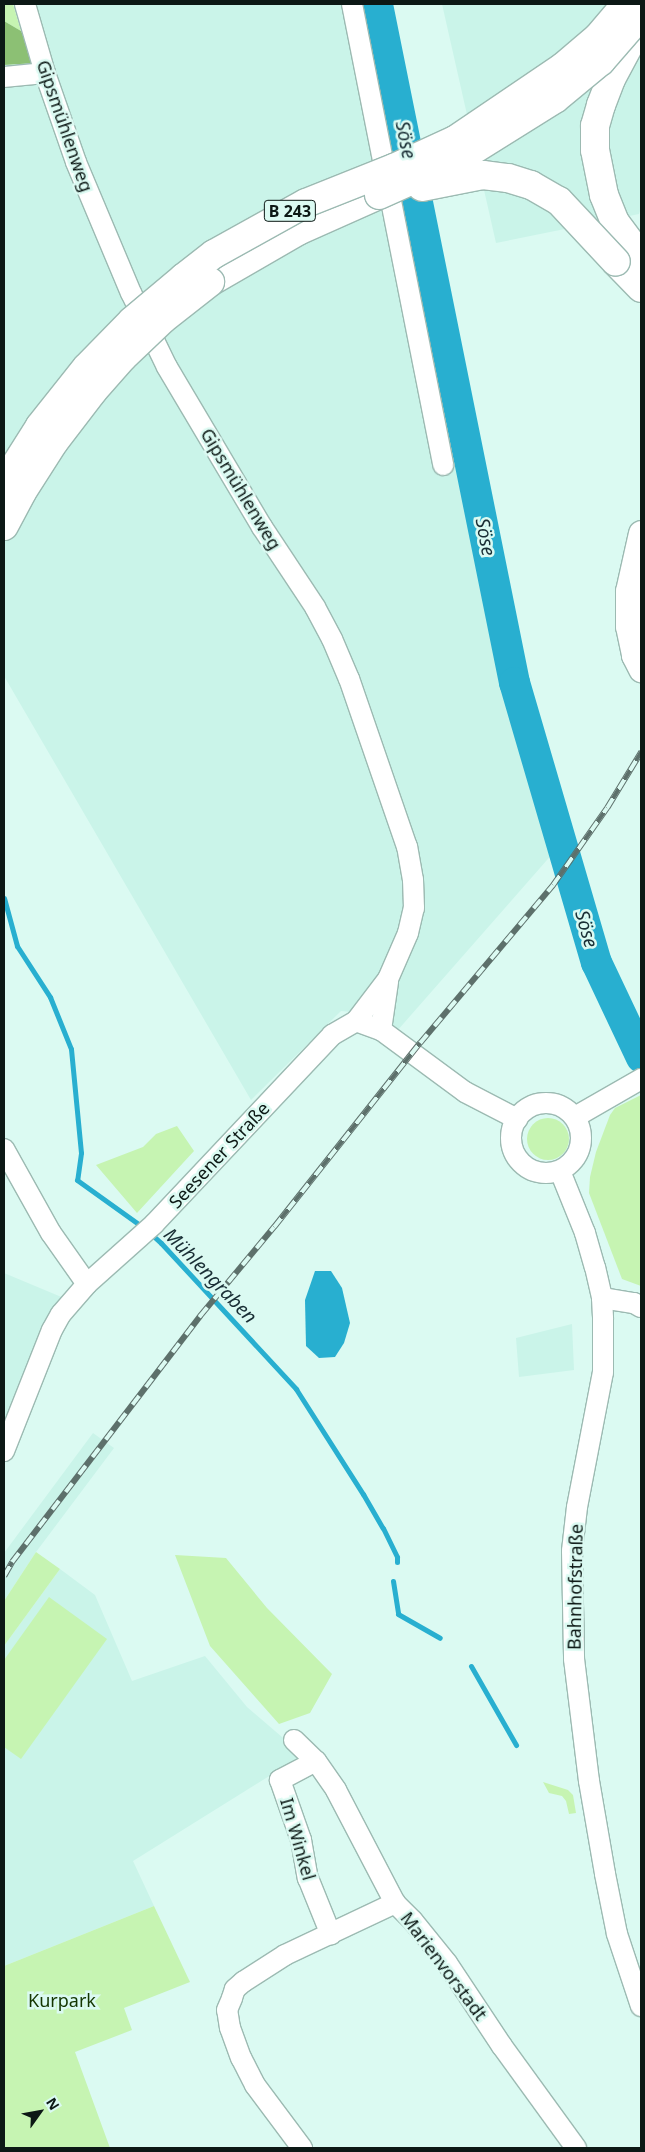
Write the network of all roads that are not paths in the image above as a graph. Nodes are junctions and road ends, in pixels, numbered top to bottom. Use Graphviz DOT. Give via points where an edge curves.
graph roads {
  1 [pos="25,4"];
  2 [pos="352,4"];
  3 [pos="626,4"];
  4 [pos="641,15"];
  5 [pos="641,22"];
  6 [pos="45,73"];
  7 [pos="4,77"];
  8 [pos="379,195"];
  9 [pos="630,256"];
  10 [pos="641,288"];
  11 [pos="443,465"];
  12 [pos="4,483"];
  13 [pos="4,526"];
  14 [pos="641,533"];
  15 [pos="641,669"];
  16 [pos="388,979"];
  17 [pos="356,1021"];
  18 [pos="381,1030"];
  19 [pos="641,1080"];
  20 [pos="575,1117"];
  21 [pos="517,1119"];
  22 [pos="4,1149"];
  23 [pos="560,1171"];
  24 [pos="88,1284"];
  25 [pos="602,1298"];
  26 [pos="641,1307"];
  27 [pos="4,1451"];
  28 [pos="294,1740"];
  29 [pos="316,1761"];
  30 [pos="395,1903"];
  31 [pos="331,1935"];
  32 [pos="641,2006"];
  33 [pos="302,2148"];
  34 [pos="576,2148"];
  1 -- 6 [label="street, Gipsmühlenweg"];
  2 -- 11 [label="street"];
  3 -- 12 [label="highway, B 243, bridge" via="598,37 563,67 454,140 306,203 214,254 132,321 87,367 40,426"];
  4 -- 8 [label="highway, B 243, bridge" via="601,61 555,99 457,160"];
  5 -- 9 [label="highway" via="611,79 596,126 595,150 604,195"];
  6 -- 7 [label="street"];
  6 -- 16 [label="street, Gipsmühlenweg" via="103,229 167,367 262,527 315,607 349,680 407,847 413,880 414,908 408,933"];
  8 -- 9 [label="highway, bridge" via="482,175 508,178 531,185 559,201"];
  8 -- 13 [label="highway, B 243, bridge" via="298,231 244,261 210,282 163,319 93,391 54,442"];
  9 -- 10 [label="highway"];
  14 -- 15 [label="main road" via="628,591 628,626 634,655"];
  16 -- 17 [label="street, Gipsmühlenweg"];
  16 -- 18 [label="street, Gipsmühlenweg"];
  17 -- 18 [label="street"];
  17 -- 24 [label="street, Seesener Straße" via="332,1035 154,1224"];
  18 -- 21 [label="street" via="465,1092"];
  19 -- 20 [label="street"];
  20 -- 21 [label="street" via="558,1105 545,1103 534,1105"];
  20 -- 23 [label="street" via="581,1132 578,1154"];
  21 -- 23 [label="street" via="512,1144 521,1162 540,1172"];
  22 -- 24 [label="street" via="52,1233"];
  23 -- 25 [label="street, Bahnhofstraße" via="585,1233"];
  24 -- 27 [label="street, Seesener Straße" via="71,1300 52,1330"];
  25 -- 26 [label="street"];
  25 -- 32 [label="street, Bahnhofstraße" via="603,1372 577,1506 572,1551 574,1659 589,1781 605,1874 617,1934"];
  28 -- 29 [label="street"];
  29 -- 30 [label="street" via="336,1790"];
  29 -- 31 [label="street, Im Winkel" via="280,1780 301,1840 308,1878"];
  30 -- 31 [label="street, Marienvorstadt"];
  30 -- 34 [label="street, Marienvorstadt" via="447,1964"];
  31 -- 33 [label="street, Marienvorstadt" via="286,1955 243,1982 235,1989 227,2010 230,2028 255,2085"];
}
